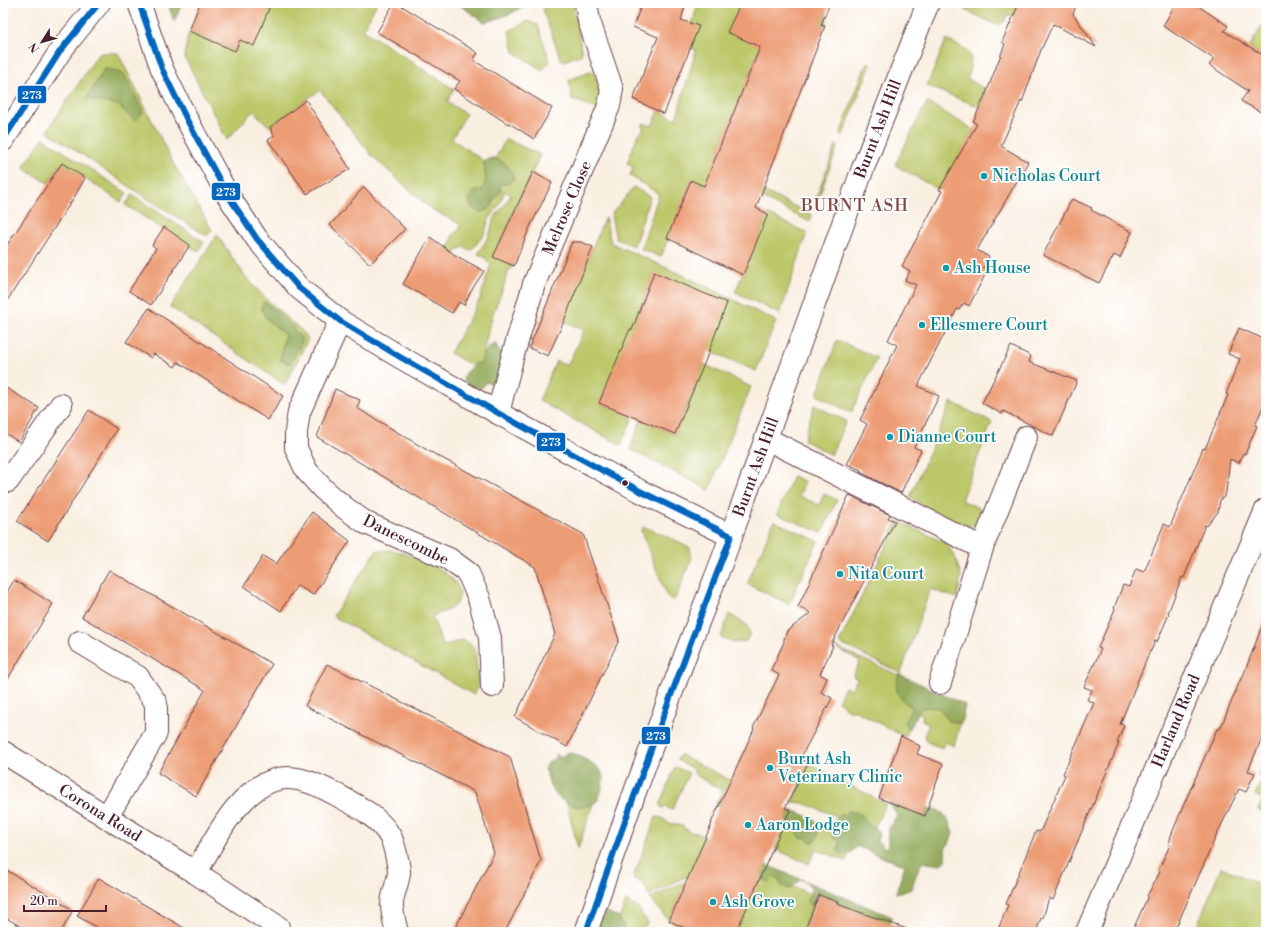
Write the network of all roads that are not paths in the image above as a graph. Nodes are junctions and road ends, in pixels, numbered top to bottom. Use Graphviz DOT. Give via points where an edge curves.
graph roads {
  1 [pos="99,3"];
  2 [pos="139,3"];
  3 [pos="586,3"];
  4 [pos="928,3"];
  5 [pos="3,140"];
  6 [pos="340,321"];
  7 [pos="60,405"];
  8 [pos="498,413"];
  9 [pos="1026,437"];
  10 [pos="766,439"];
  11 [pos="3,478"];
  12 [pos="1266,510"];
  13 [pos="731,536"];
  14 [pos="982,548"];
  15 [pos="80,642"];
  16 [pos="940,683"];
  17 [pos="492,686"];
  18 [pos="3,752"];
  19 [pos="107,817"];
  20 [pos="196,873"];
  21 [pos="278,927"];
  22 [pos="397,932"];
  23 [pos="586,932"];
  24 [pos="1087,932"];
  1 -- 5 [label="street" via="61,50"];
  2 -- 6 [label="street" via="162,69 233,205 293,282"];
  3 -- 8 [label="street, Melrose Close" via="589,21 612,89 609,106 534,284"];
  4 -- 10 [label="street, Burnt Ash Hill" via="863,168"];
  6 -- 8 [label="street"];
  6 -- 17 [label="street, Danescombe" via="299,412 296,448 306,470 345,508 366,523 449,559 468,573 479,598 490,638"];
  7 -- 11 [label="street" via="8,481"];
  8 -- 13 [label="street" via="638,490"];
  9 -- 14 [label="street"];
  10 -- 13 [label="street, Burnt Ash Hill"];
  10 -- 14 [label="street"];
  12 -- 24 [label="street, Harland Road"];
  13 -- 23 [label="street, Burnt Ash Hill" via="632,800"];
  14 -- 16 [label="street"];
  15 -- 19 [label="street" via="138,677 156,703 156,733"];
  18 -- 19 [label="street, Corona Road"];
  19 -- 20 [label="street, Corona Road"];
  20 -- 21 [label="street, Corona Road"];
  20 -- 22 [label="street" via="217,834 244,798 266,783 278,779 305,781 346,799 366,812 391,838 399,872 392,906"];
}
